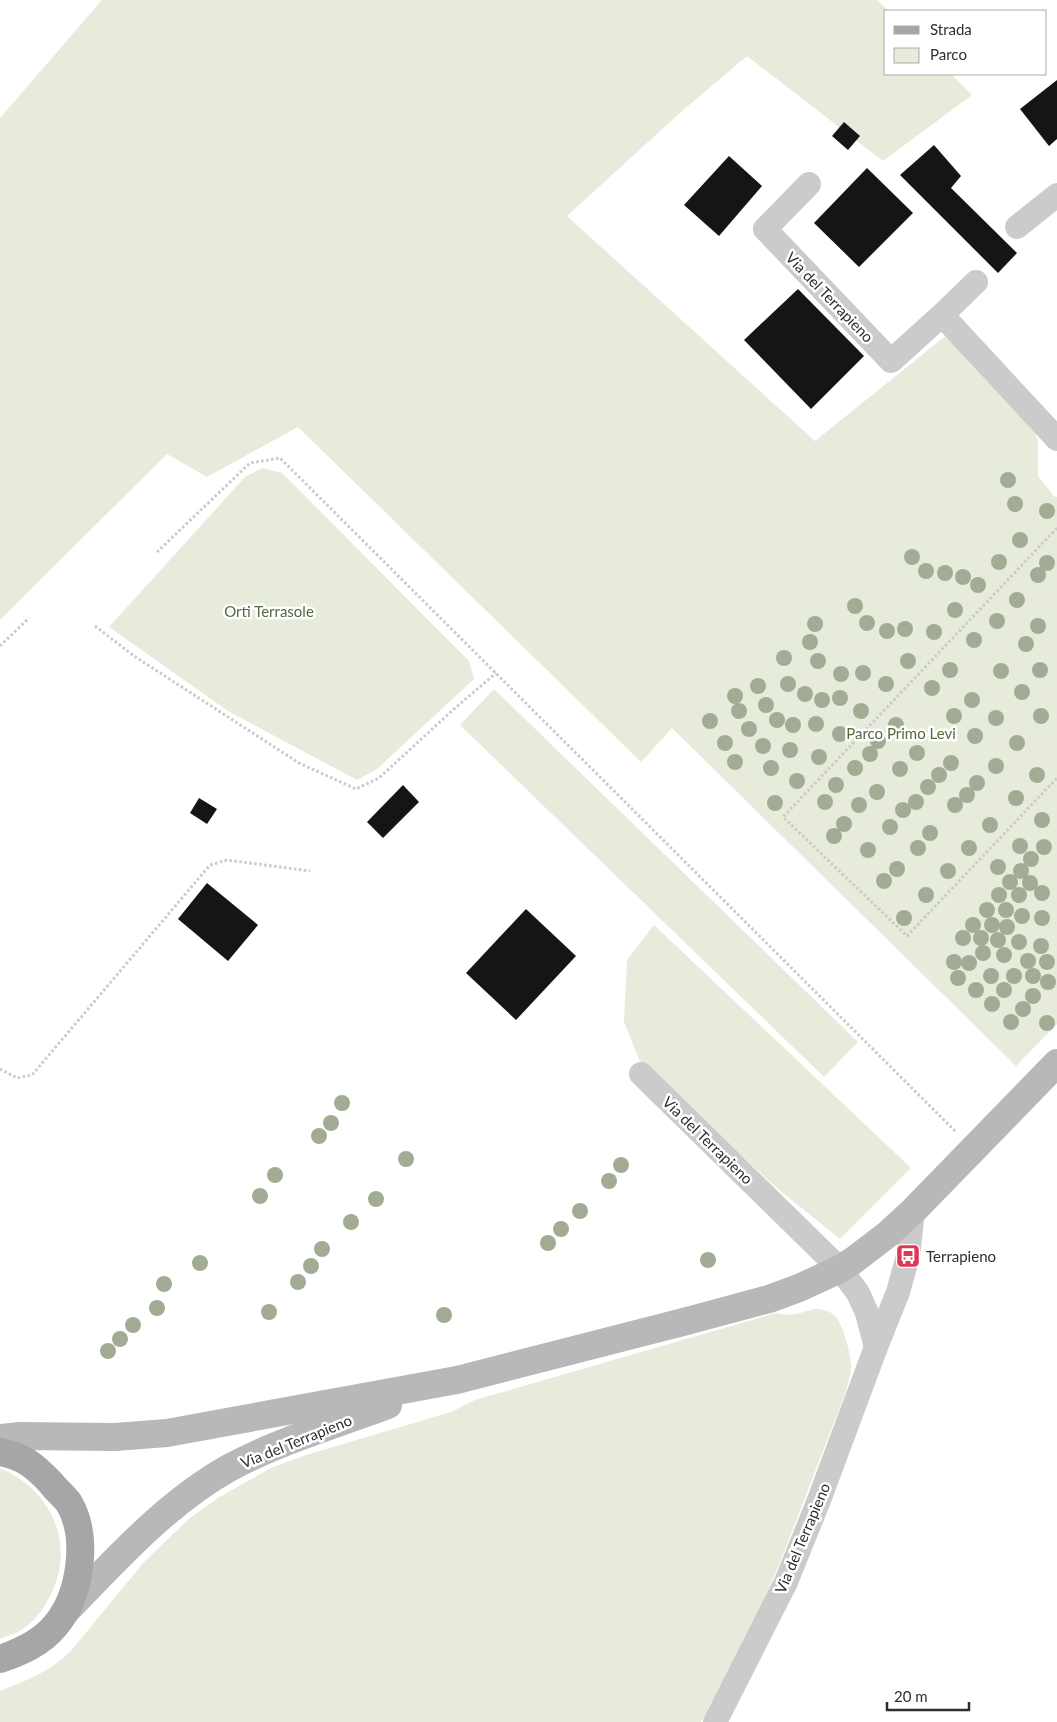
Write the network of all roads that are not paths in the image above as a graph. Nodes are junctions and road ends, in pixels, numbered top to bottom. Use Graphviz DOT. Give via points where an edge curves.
graph roads {
  1 [pos="809,184"];
  2 [pos="1057,195"];
  3 [pos="1017,227"];
  4 [pos="976,282"];
  5 [pos="942,314"];
  6 [pos="1057,439"];
  7 [pos="1057,1063"];
  8 [pos="640,1074"];
  9 [pos="912,1211"];
  10 [pos="840,1269"];
  11 [pos="876,1347"];
  12 [pos="457,1380"];
  13 [pos="0,1438"];
  14 [pos="0,1452"];
  15 [pos="64,1613"];
  16 [pos="0,1659"];
  17 [pos="715,1722"];
  1 -- 5 [label="street, Via del Terrapieno" via="765,229 892,361"];
  2 -- 3 [label="street"];
  4 -- 5 [label="street, Via del Terrapieno"];
  5 -- 6 [label="street"];
  7 -- 9 [label="street, Via del Terrapieno"];
  8 -- 10 [label="street, Via del Terrapieno"];
  9 -- 10 [label="street, Via del Terrapieno"];
  9 -- 11 [label="street, Via del Terrapieno" via="908,1256 898,1292"];
  10 -- 11 [label="street, Via del Terrapieno" via="858,1293"];
  10 -- 12 [label="street, Via del Terrapieno" via="769,1299"];
  11 -- 17 [label="street, Via del Terrapieno" via="786,1582"];
  12 -- 13 [label="street, Via del Terrapieno" via="167,1432 115,1437"];
  12 -- 15 [label="street, Via del Terrapieno" via="254,1455 228,1469 161,1517"];
  14 -- 15 [label="main road" via="26,1460 42,1473 68,1503 78,1526 81,1556 76,1584"];
  15 -- 16 [label="main road" via="35,1644"];
}
